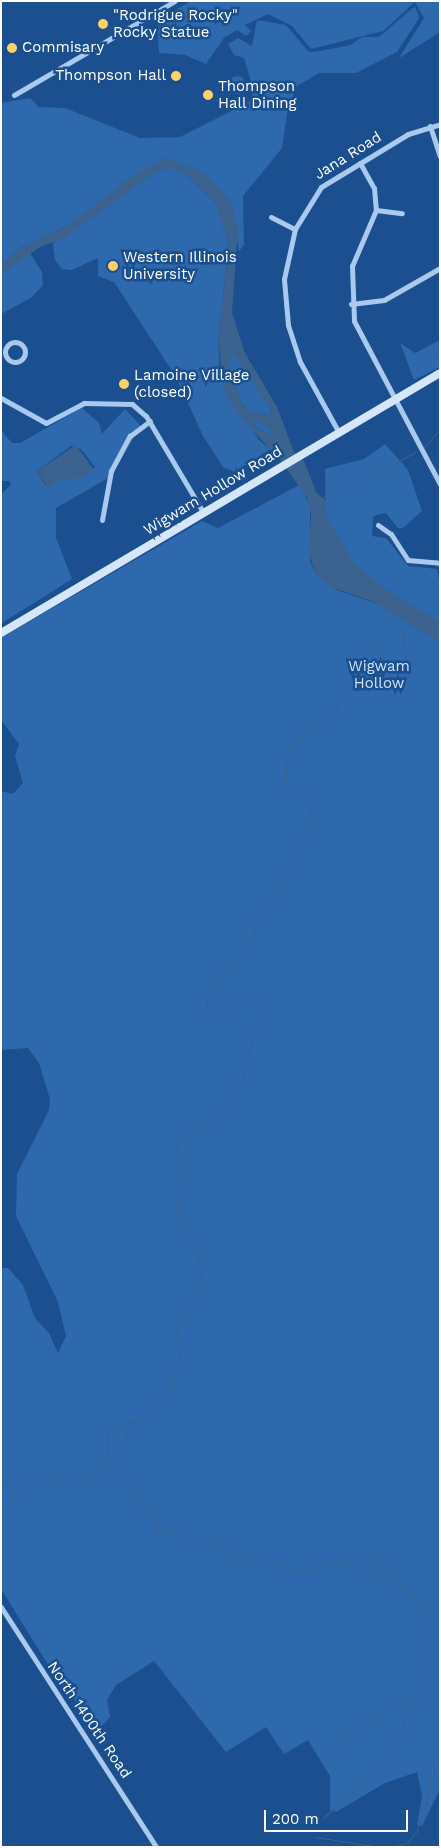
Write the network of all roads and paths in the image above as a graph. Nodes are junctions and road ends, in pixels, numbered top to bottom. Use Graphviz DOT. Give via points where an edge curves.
graph roads {
  1 [pos="175,1"];
  2 [pos="14,95"];
  3 [pos="440,124"];
  4 [pos="430,126"];
  5 [pos="440,156"];
  6 [pos="360,162"];
  7 [pos="376,210"];
  8 [pos="402,213"];
  9 [pos="271,217"];
  10 [pos="295,229"];
  11 [pos="440,268"];
  12 [pos="351,304"];
  13 [pos="2,352"];
  14 [pos="440,373"];
  15 [pos="1,398"];
  16 [pos="395,399"];
  17 [pos="150,422"];
  18 [pos="338,431"];
  19 [pos="440,484"];
  20 [pos="204,512"];
  21 [pos="102,520"];
  22 [pos="378,525"];
  23 [pos="440,563"];
  24 [pos="1,633"];
  25 [pos="1,1607"];
  26 [pos="156,1847"];
  1 -- 2 [label="street"];
  3 -- 4 [label="street, Jana Road"];
  4 -- 5 [label="street"];
  4 -- 6 [label="street, Jana Road"];
  6 -- 7 [label="street" via="374,188"];
  6 -- 10 [label="street, Jana Road" via="316,191"];
  7 -- 8 [label="street"];
  7 -- 12 [label="street" via="352,266"];
  9 -- 10 [label="street"];
  10 -- 18 [label="street, Jana Road" via="284,278 288,325 300,362"];
  11 -- 12 [label="street" via="384,300"];
  12 -- 16 [label="street" via="357,329"];
  13 -- 13 [label="street" via="13,342 27,354 21,362"];
  14 -- 16 [label="street, Wigwam Hollow Road"];
  15 -- 17 [label="street" via="46,423 87,402 132,404"];
  16 -- 18 [label="street, Wigwam Hollow Road"];
  16 -- 19 [label="street"];
  17 -- 20 [label="street"];
  17 -- 21 [label="street" via="130,436 111,472"];
  18 -- 20 [label="street, Wigwam Hollow Road"];
  20 -- 24 [label="street, Wigwam Hollow Road"];
  22 -- 23 [label="street" via="391,534 408,560"];
  25 -- 26 [label="street, North 1400th Road"];
}
